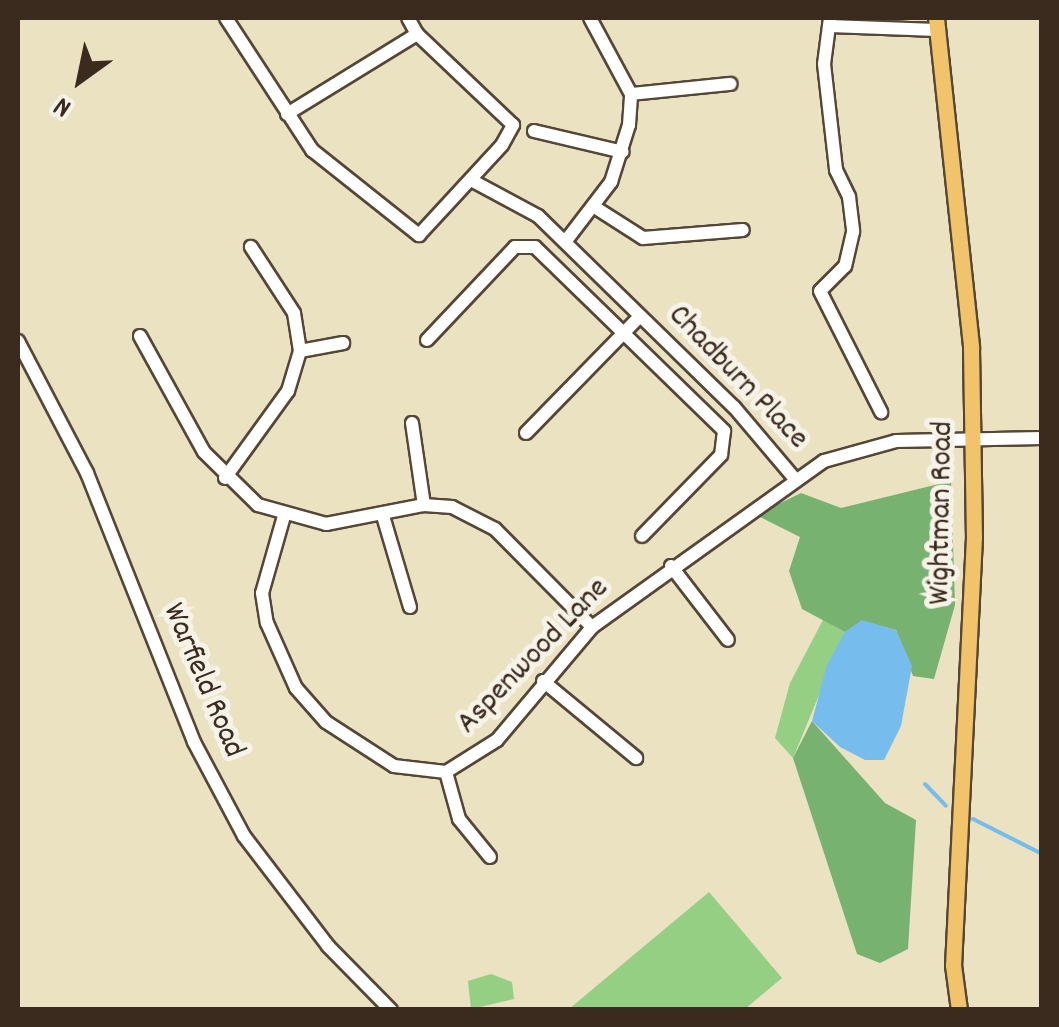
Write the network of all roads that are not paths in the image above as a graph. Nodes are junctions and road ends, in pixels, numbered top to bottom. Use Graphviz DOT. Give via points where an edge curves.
graph roads {
  1 [pos="226,18"];
  2 [pos="408,18"];
  3 [pos="590,18"];
  4 [pos="830,22"];
  5 [pos="936,24"];
  6 [pos="417,34"];
  7 [pos="730,84"];
  8 [pos="630,94"];
  9 [pos="287,114"];
  10 [pos="534,130"];
  11 [pos="624,152"];
  12 [pos="471,180"];
  13 [pos="596,208"];
  14 [pos="743,230"];
  15 [pos="565,242"];
  16 [pos="251,247"];
  17 [pos="640,316"];
  18 [pos="623,332"];
  19 [pos="140,336"];
  20 [pos="426,340"];
  21 [pos="18,341"];
  22 [pos="343,343"];
  23 [pos="300,351"];
  24 [pos="881,412"];
  25 [pos="412,422"];
  26 [pos="526,433"];
  27 [pos="972,437"];
  28 [pos="1042,438"];
  29 [pos="225,478"];
  30 [pos="795,478"];
  31 [pos="424,505"];
  32 [pos="284,516"];
  33 [pos="382,516"];
  34 [pos="642,536"];
  35 [pos="670,566"];
  36 [pos="410,607"];
  37 [pos="592,627"];
  38 [pos="728,640"];
  39 [pos="543,681"];
  40 [pos="636,758"];
  41 [pos="446,772"];
  42 [pos="490,857"];
  43 [pos="391,1010"];
  44 [pos="960,1010"];
  1 -- 9 [label="street"];
  2 -- 6 [label="street"];
  3 -- 8 [label="street"];
  4 -- 5 [label="street"];
  4 -- 24 [label="street" via="824,46 830,119 853,232 845,266 820,291"];
  5 -- 27 [label="main road, Wightman Road" via="972,348"];
  6 -- 9 [label="street"];
  6 -- 12 [label="street" via="513,124"];
  7 -- 8 [label="street"];
  8 -- 11 [label="street"];
  9 -- 12 [label="street" via="312,150 410,233 427,231"];
  10 -- 11 [label="street"];
  11 -- 13 [label="street"];
  12 -- 15 [label="street, Chadburn Place" via="493,197 529,209"];
  13 -- 14 [label="street" via="644,238"];
  13 -- 15 [label="street"];
  15 -- 17 [label="street, Chadburn Place"];
  16 -- 23 [label="street" via="294,313"];
  17 -- 18 [label="street, Chadburn Place"];
  17 -- 30 [label="street, Chadburn Place" via="734,407"];
  18 -- 20 [label="street, Chadburn Place" via="526,243"];
  18 -- 26 [label="street, Chadburn Place"];
  18 -- 34 [label="street, Chadburn Place" via="724,432 725,443"];
  19 -- 29 [label="street"];
  21 -- 43 [label="street, Warfield Road" via="87,474 194,742 244,836 328,946"];
  22 -- 23 [label="street"];
  23 -- 29 [label="street" via="288,391"];
  25 -- 31 [label="street"];
  27 -- 28 [label="street, Aspenwood Lane"];
  27 -- 30 [label="street, Aspenwood Lane" via="862,446"];
  27 -- 44 [label="main road, Wightman Road" via="974,536 954,965"];
  29 -- 32 [label="street"];
  30 -- 35 [label="street, Aspenwood Lane"];
  31 -- 33 [label="street"];
  31 -- 37 [label="street" via="452,507 495,529"];
  32 -- 33 [label="street" via="326,524"];
  32 -- 41 [label="street, Aspenwood Lane" via="262,594 296,688 326,722 394,766"];
  33 -- 36 [label="street"];
  35 -- 37 [label="street, Aspenwood Lane"];
  35 -- 38 [label="street"];
  37 -- 39 [label="street, Aspenwood Lane"];
  39 -- 40 [label="street"];
  39 -- 41 [label="street, Aspenwood Lane" via="497,740"];
  41 -- 42 [label="street" via="459,819"];
}
